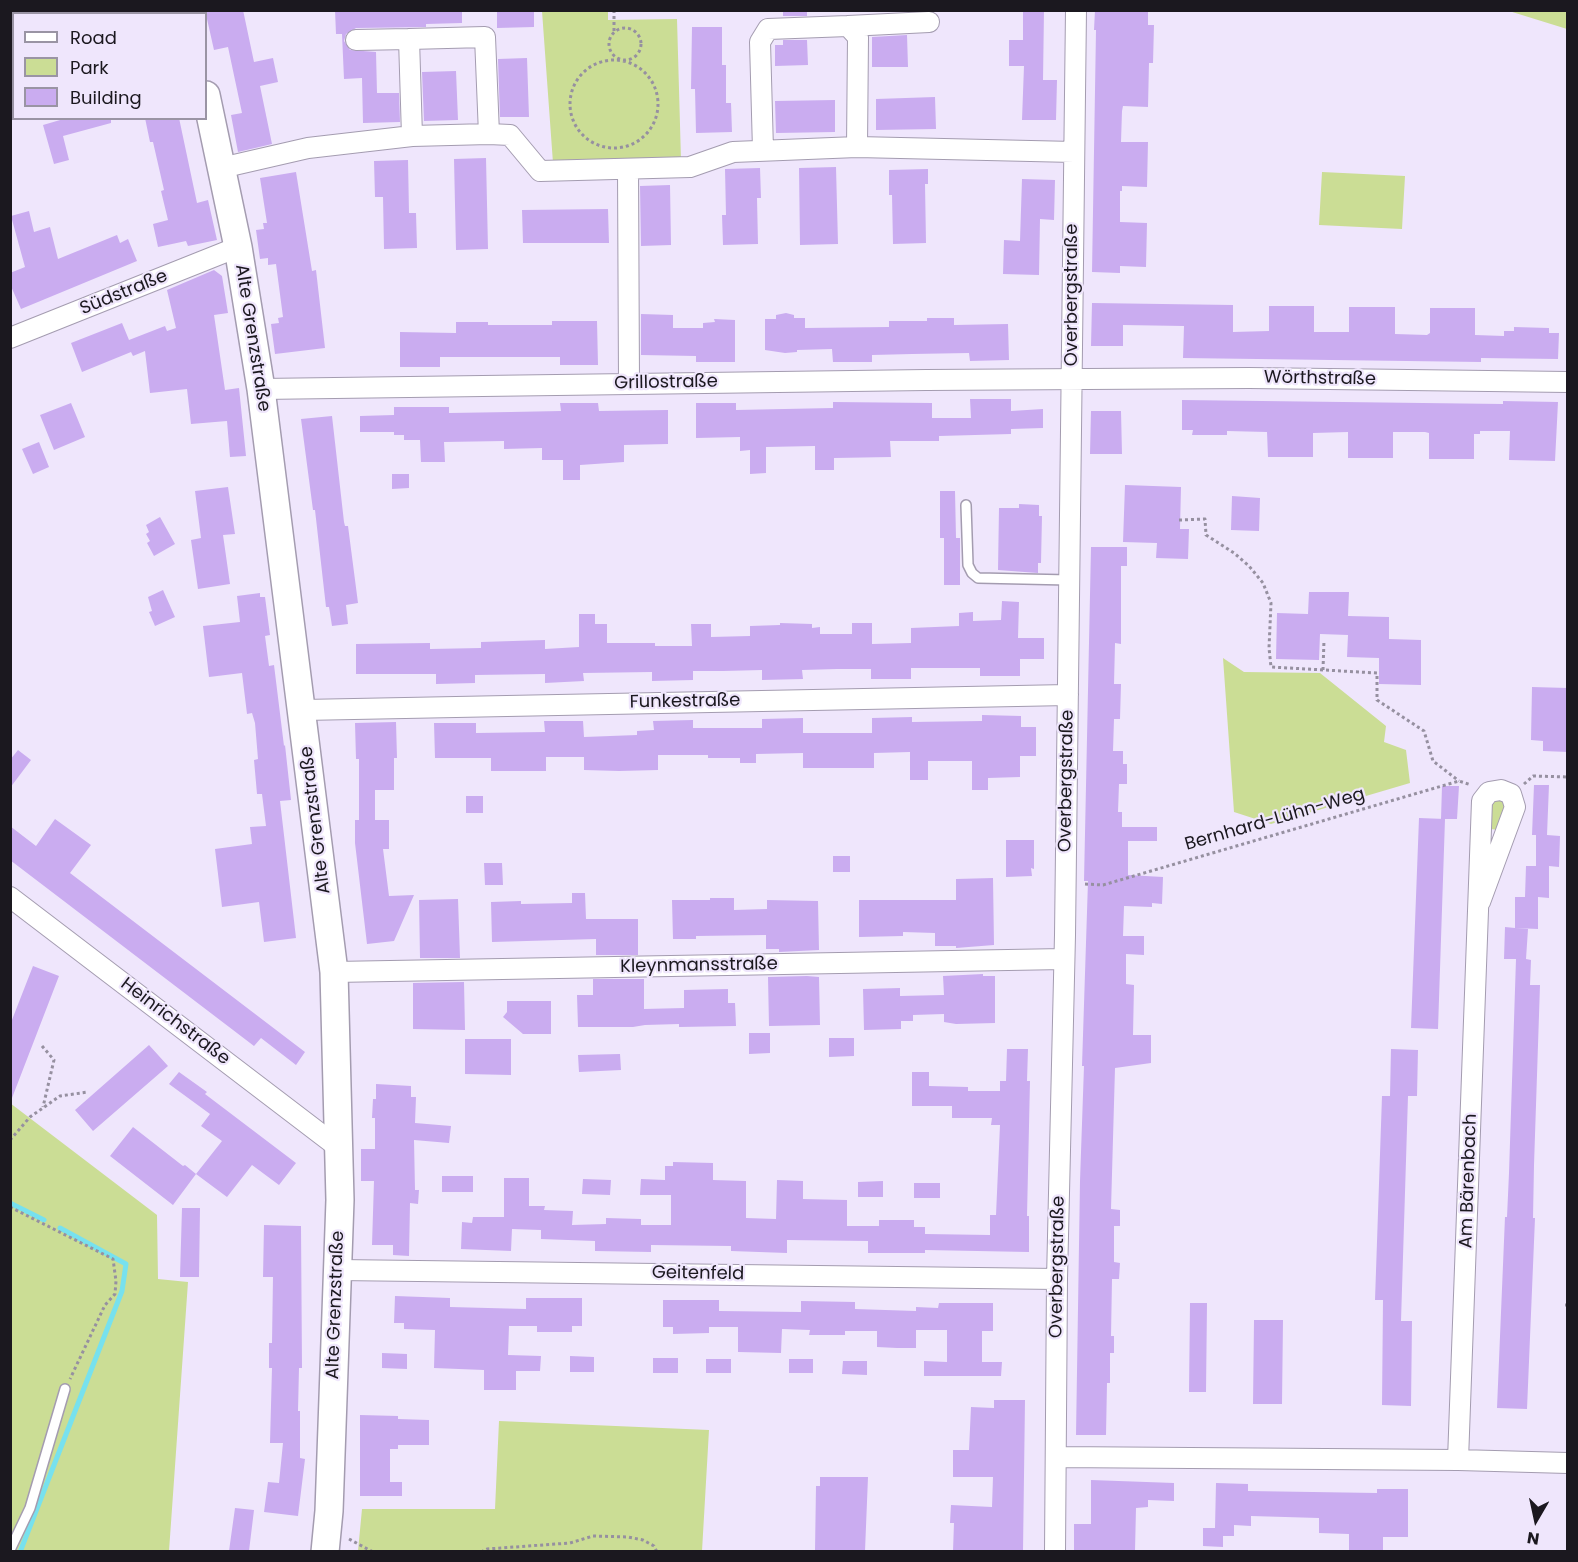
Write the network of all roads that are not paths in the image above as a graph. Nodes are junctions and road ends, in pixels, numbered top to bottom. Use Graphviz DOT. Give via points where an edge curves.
graph roads {
  1 [pos="1076,10"];
  2 [pos="929,22"];
  3 [pos="848,26"];
  4 [pos="409,39"];
  5 [pos="356,40"];
  6 [pos="207,100"];
  7 [pos="489,134"];
  8 [pos="412,136"];
  9 [pos="856,147"];
  10 [pos="763,150"];
  11 [pos="1074,152"];
  12 [pos="221,168"];
  13 [pos="628,169"];
  14 [pos="238,247"];
  15 [pos="10,338"];
  16 [pos="1072,379"];
  17 [pos="1568,382"];
  18 [pos="629,383"];
  19 [pos="261,389"];
  20 [pos="966,505"];
  21 [pos="1069,580"];
  22 [pos="1068,695"];
  23 [pos="303,710"];
  24 [pos="10,897"];
  25 [pos="1480,902"];
  26 [pos="1064,960"];
  27 [pos="334,972"];
  28 [pos="339,1148"];
  29 [pos="338,1270"];
  30 [pos="1057,1279"];
  31 [pos="65,1389"];
  32 [pos="1057,1457"];
  33 [pos="1458,1460"];
  34 [pos="1568,1463"];
  35 [pos="10,1550"];
  36 [pos="325,1551"];
  37 [pos="1055,1551"];
  1 -- 11 [label="street, Overbergstraße"];
  2 -- 3 [label="street"];
  3 -- 9 [label="street" via="858,38"];
  3 -- 10 [label="street" via="768,29 760,42"];
  4 -- 5 [label="street"];
  4 -- 7 [label="street" via="485,37"];
  4 -- 8 [label="street"];
  6 -- 12 [label="street, Alte Grenzstraße"];
  7 -- 8 [label="street"];
  7 -- 13 [label="street" via="510,135 540,171"];
  8 -- 12 [label="street" via="308,148"];
  9 -- 10 [label="street"];
  9 -- 11 [label="street"];
  10 -- 13 [label="street" via="733,152 690,167"];
  11 -- 16 [label="street, Overbergstraße"];
  12 -- 14 [label="street, Alte Grenzstraße"];
  13 -- 18 [label="street"];
  14 -- 15 [label="street, Südstraße"];
  14 -- 19 [label="street, Alte Grenzstraße"];
  16 -- 17 [label="street, Wörthstraße"];
  16 -- 18 [label="street, Grillostraße"];
  16 -- 21 [label="street, Overbergstraße"];
  18 -- 19 [label="street, Grillostraße"];
  19 -- 23 [label="street, Alte Grenzstraße"];
  20 -- 21 [label="lane" via="968,565 978,578"];
  21 -- 22 [label="street, Overbergstraße"];
  22 -- 23 [label="street, Funkestraße"];
  22 -- 26 [label="street, Overbergstraße"];
  23 -- 27 [label="street, Alte Grenzstraße"];
  24 -- 28 [label="street, Heinrichstraße"];
  25 -- 25 [label="street, Am Bärenbach" via="1482,801 1489,792 1501,790 1511,794 1515,807"];
  25 -- 33 [label="street, Am Bärenbach"];
  26 -- 27 [label="street, Kleynmansstraße"];
  26 -- 30 [label="street, Overbergstraße"];
  27 -- 28 [label="street, Alte Grenzstraße"];
  28 -- 29 [label="street, Alte Grenzstraße"];
  29 -- 30 [label="street, Geitenfeld"];
  29 -- 36 [label="street, Alte Grenzstraße"];
  30 -- 32 [label="street, Overbergstraße"];
  31 -- 35 [label="lane" via="30,1508"];
  32 -- 33 [label="street"];
  32 -- 37 [label="street, Overbergstraße"];
  33 -- 34 [label="street"];
}
